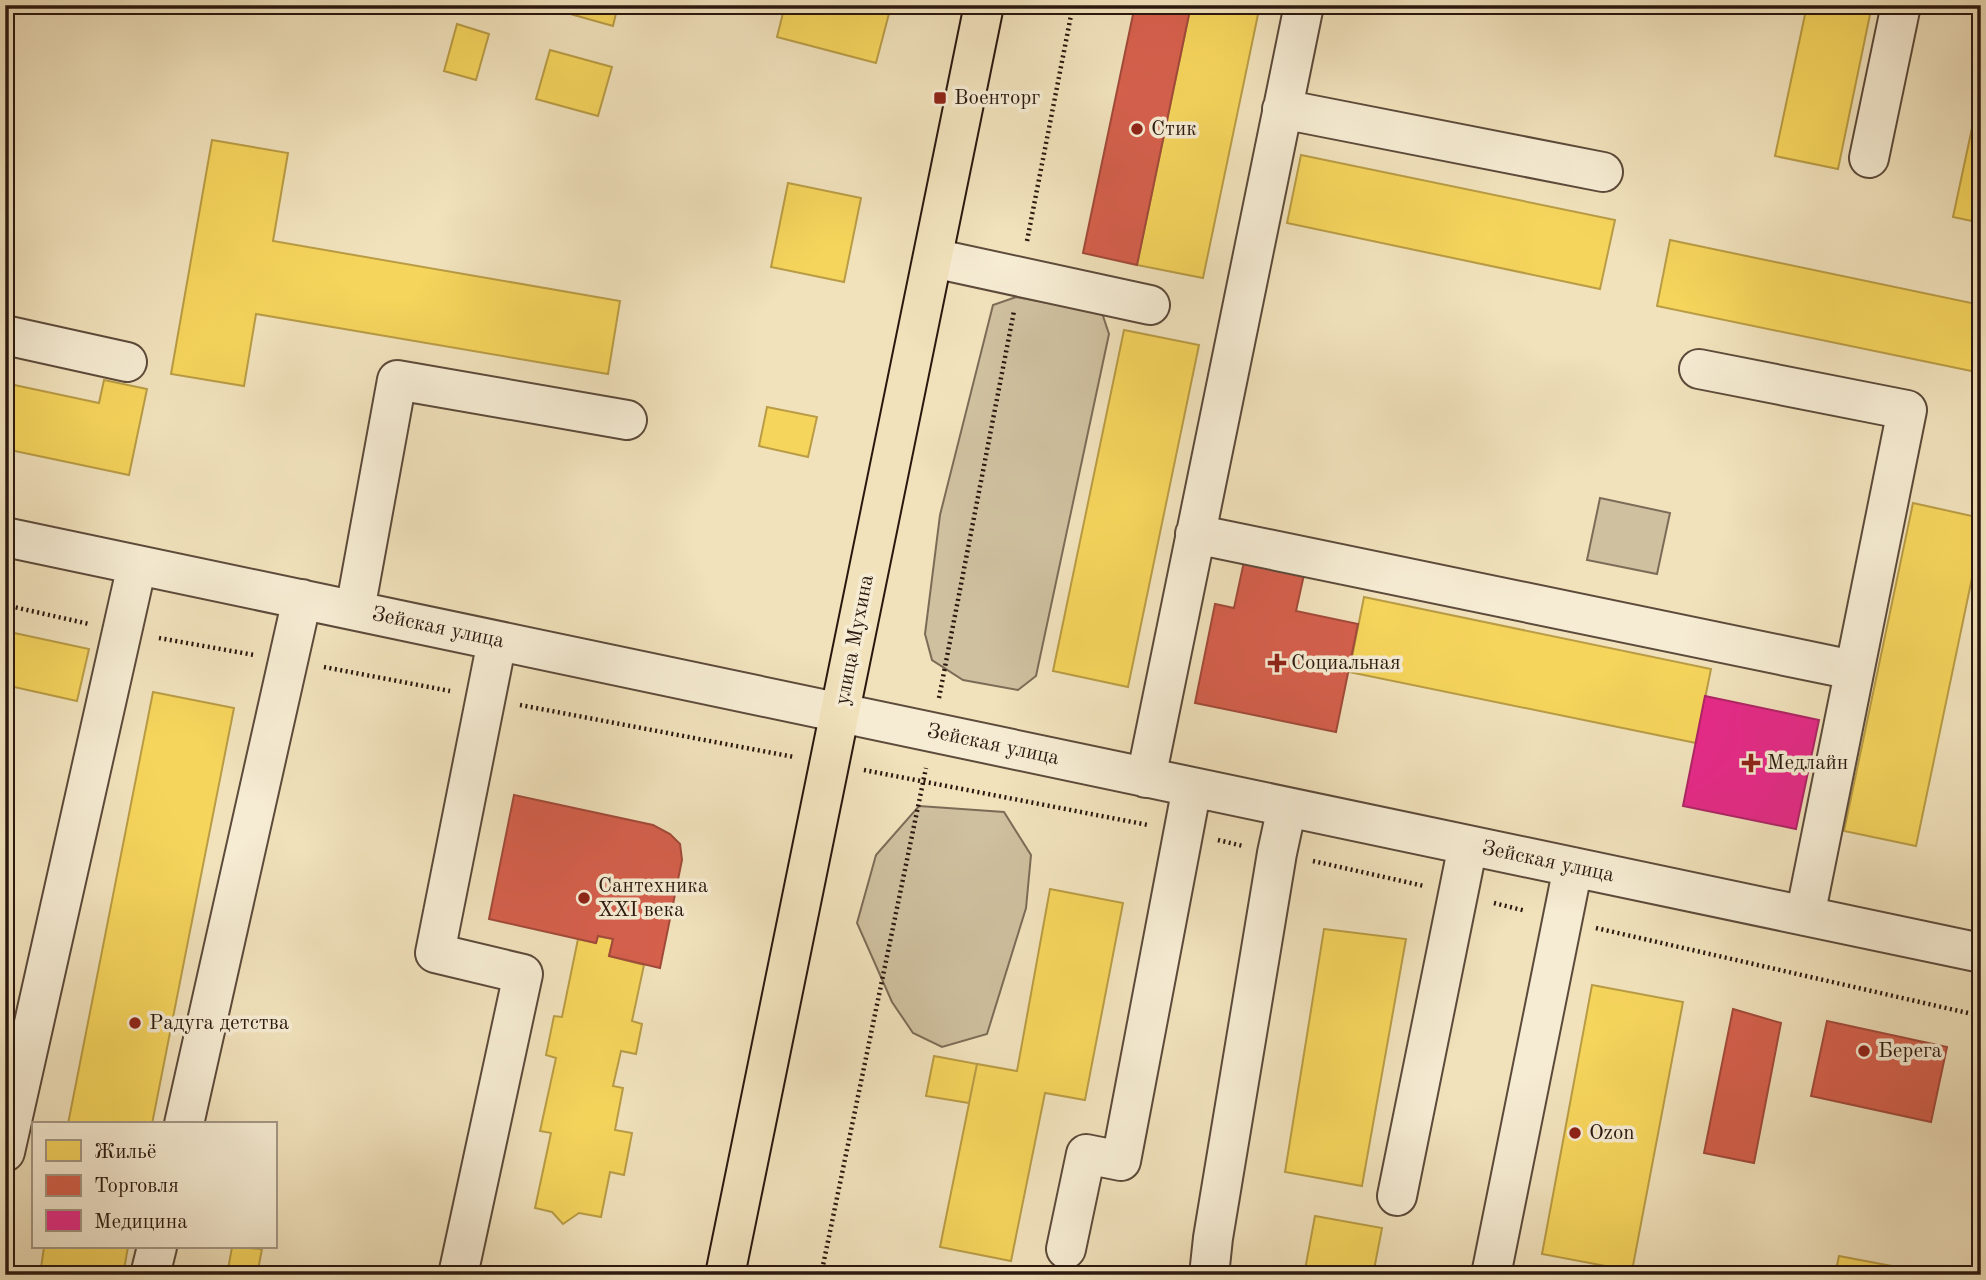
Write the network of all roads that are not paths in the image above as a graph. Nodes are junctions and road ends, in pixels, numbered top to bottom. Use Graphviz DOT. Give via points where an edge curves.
graph roads {
  1 [pos="984,5"];
  2 [pos="1304,5"];
  3 [pos="1901,5"];
  4 [pos="1282,109"];
  5 [pos="1869,158"];
  6 [pos="1603,172"];
  7 [pos="933,258"];
  8 [pos="1150,305"];
  9 [pos="5,335"];
  10 [pos="127,362"];
  11 [pos="1699,369"];
  12 [pos="627,420"];
  13 [pos="1195,534"];
  14 [pos="5,537"];
  15 [pos="137,565"];
  16 [pos="302,599"];
  17 [pos="355,610"];
  18 [pos="498,641"];
  19 [pos="1853,670"];
  20 [pos="840,713"];
  21 [pos="1146,778"];
  22 [pos="1192,787"];
  23 [pos="1286,807"];
  24 [pos="1468,845"];
  25 [pos="1573,867"];
  26 [pos="1805,916"];
  27 [pos="1981,953"];
  28 [pos="184,1122"];
  29 [pos="5,1152"];
  30 [pos="1397,1196"];
  31 [pos="157,1248"];
  32 [pos="1066,1249"];
  33 [pos="462,1274"];
  34 [pos="730,1274"];
  35 [pos="150,1275"];
  36 [pos="1209,1275"];
  37 [pos="1491,1275"];
  1 -- 7 [label="main road, улица Мухина"];
  2 -- 4 [label="street"];
  3 -- 5 [label="street"];
  4 -- 6 [label="street"];
  4 -- 13 [label="street"];
  7 -- 8 [label="street"];
  7 -- 20 [label="main road, улица Мухина"];
  9 -- 10 [label="street"];
  11 -- 19 [label="street" via="1907,410"];
  12 -- 17 [label="street" via="397,380"];
  13 -- 19 [label="street"];
  13 -- 21 [label="street"];
  14 -- 15 [label="street, Зейская улица"];
  15 -- 16 [label="street, Зейская улица"];
  15 -- 29 [label="street"];
  16 -- 17 [label="street, Зейская улица"];
  16 -- 28 [label="street"];
  17 -- 18 [label="street, Зейская улица"];
  18 -- 20 [label="street, Зейская улица"];
  18 -- 33 [label="street" via="435,953 523,974"];
  19 -- 26 [label="street"];
  20 -- 21 [label="street, Зейская улица"];
  20 -- 34 [label="main road, улица Мухина"];
  21 -- 22 [label="street, Зейская улица"];
  22 -- 23 [label="street, Зейская улица"];
  22 -- 32 [label="street" via="1121,1161 1086,1154"];
  23 -- 24 [label="street, Зейская улица"];
  23 -- 36 [label="street"];
  24 -- 25 [label="street, Зейская улица"];
  24 -- 30 [label="street"];
  25 -- 26 [label="street, Зейская улица"];
  25 -- 37 [label="street"];
  26 -- 27 [label="street, Зейская улица"];
  31 -- 35 [label="street"];
}
